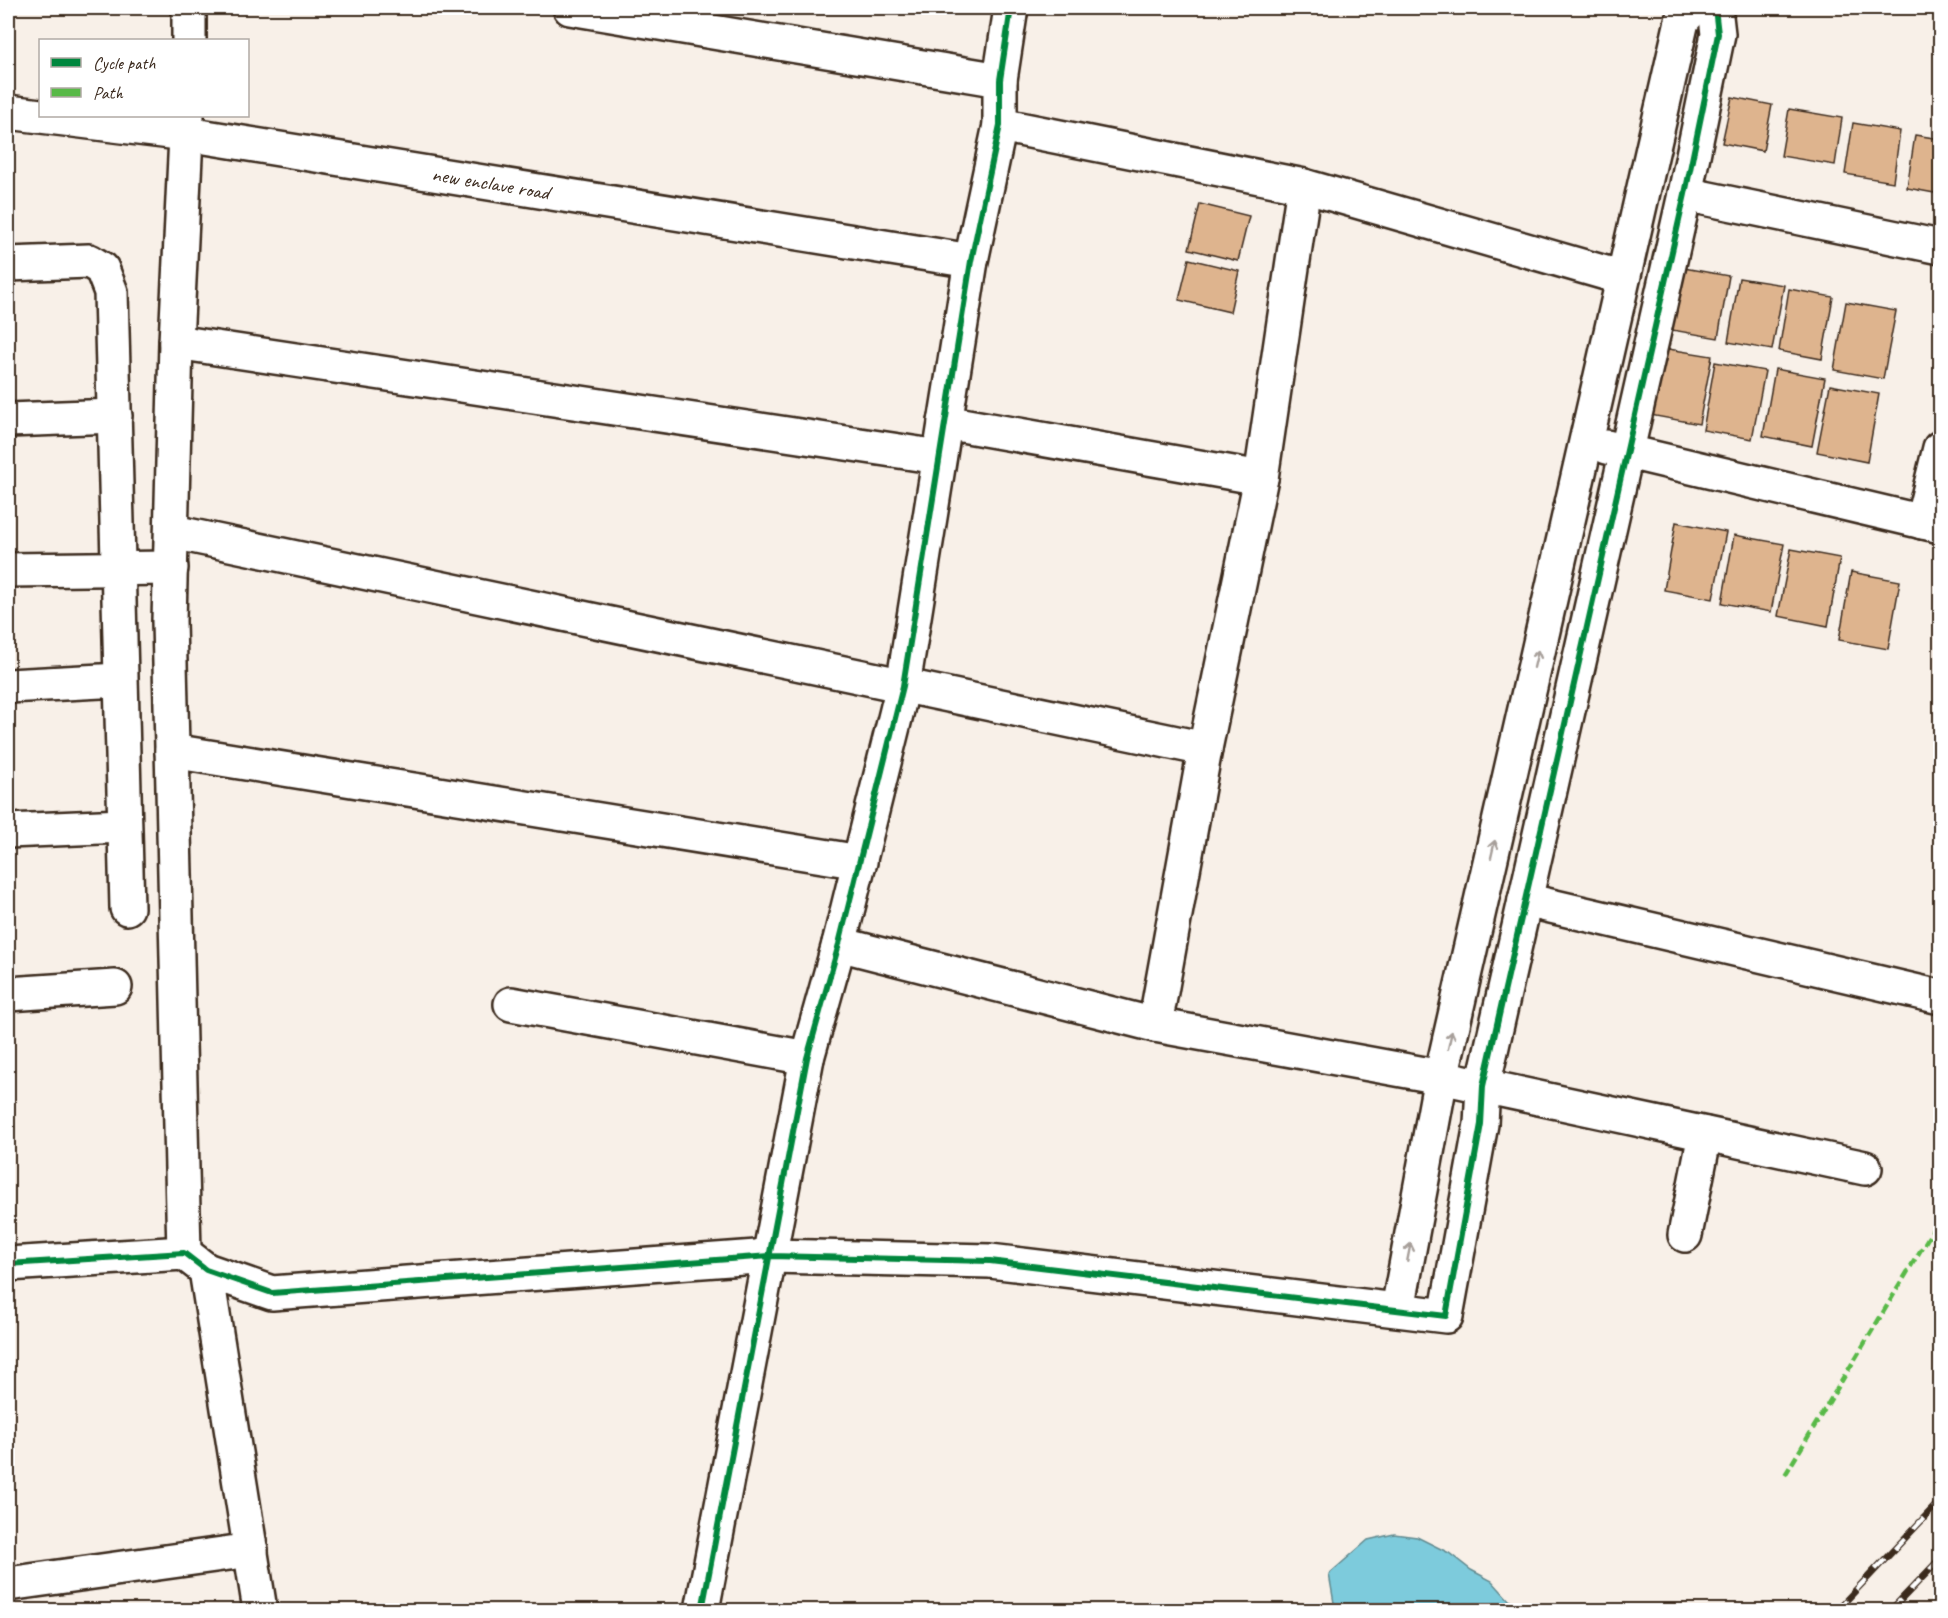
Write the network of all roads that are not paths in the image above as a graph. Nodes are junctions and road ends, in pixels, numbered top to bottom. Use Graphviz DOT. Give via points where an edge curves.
graph roads {
  1 [pos="189,8"];
  2 [pos="570,8"];
  3 [pos="1011,8"];
  4 [pos="1693,8"];
  5 [pos="1715,8"];
  6 [pos="189,39"];
  7 [pos="1000,80"];
  8 [pos="8,111"];
  9 [pos="39,113"];
  10 [pos="85,117"];
  11 [pos="187,125"];
  12 [pos="1000,125"];
  13 [pos="1304,186"];
  14 [pos="1685,194"];
  15 [pos="1941,247"];
  16 [pos="971,261"];
  17 [pos="8,264"];
  18 [pos="1623,278"];
  19 [pos="176,342"];
  20 [pos="115,416"];
  21 [pos="8,420"];
  22 [pos="945,422"];
  23 [pos="1586,442"];
  24 [pos="1941,447"];
  25 [pos="1626,452"];
  26 [pos="939,457"];
  27 [pos="1261,478"];
  28 [pos="1931,524"];
  29 [pos="173,532"];
  30 [pos="118,568"];
  31 [pos="171,568"];
  32 [pos="8,570"];
  33 [pos="120,680"];
  34 [pos="8,686"];
  35 [pos="903,686"];
  36 [pos="1205,749"];
  37 [pos="172,751"];
  38 [pos="123,826"];
  39 [pos="8,831"];
  40 [pos="860,862"];
  41 [pos="1525,900"];
  42 [pos="127,908"];
  43 [pos="839,944"];
  44 [pos="115,987"];
  45 [pos="8,994"];
  46 [pos="1941,997"];
  47 [pos="511,1004"];
  48 [pos="1155,1025"];
  49 [pos="807,1058"];
  50 [pos="1441,1077"];
  51 [pos="1483,1086"];
  52 [pos="1705,1134"];
  53 [pos="1865,1168"];
  54 [pos="1685,1234"];
  55 [pos="770,1256"];
  56 [pos="195,1262"];
  57 [pos="8,1264"];
  58 [pos="1398,1309"];
  59 [pos="251,1550"];
  60 [pos="8,1584"];
  61 [pos="260,1611"];
  62 [pos="702,1611"];
  1 -- 6 [label="street"];
  2 -- 7 [label="street"];
  3 -- 7 [label="street"];
  4 -- 18 [label="street" via="1682,21"];
  5 -- 14 [label="street" via="1718,34"];
  7 -- 12 [label="street"];
  8 -- 9 [label="street, new enclave road"];
  10 -- 11 [label="street, new enclave road"];
  11 -- 16 [label="street, new enclave road"];
  11 -- 19 [label="street"];
  12 -- 13 [label="street"];
  12 -- 16 [label="street"];
  13 -- 18 [label="street"];
  13 -- 27 [label="street"];
  14 -- 15 [label="street"];
  14 -- 25 [label="street"];
  16 -- 22 [label="street"];
  17 -- 20 [label="street" via="89,261 102,269 111,292"];
  18 -- 23 [label="street"];
  19 -- 26 [label="street"];
  19 -- 29 [label="street"];
  20 -- 21 [label="street"];
  20 -- 30 [label="street"];
  22 -- 26 [label="street"];
  22 -- 27 [label="street"];
  23 -- 25 [label="street"];
  50 -- 23 [label="street, one-way"];
  24 -- 28 [label="street"];
  25 -- 28 [label="street"];
  25 -- 41 [label="street"];
  26 -- 35 [label="street"];
  27 -- 36 [label="street"];
  29 -- 31 [label="street"];
  29 -- 35 [label="street"];
  30 -- 31 [label="street"];
  30 -- 32 [label="street"];
  30 -- 33 [label="street"];
  31 -- 37 [label="street"];
  33 -- 34 [label="street"];
  33 -- 38 [label="street"];
  35 -- 36 [label="street"];
  35 -- 40 [label="street"];
  36 -- 48 [label="street"];
  37 -- 40 [label="street"];
  37 -- 56 [label="street"];
  38 -- 39 [label="street"];
  38 -- 42 [label="street"];
  40 -- 43 [label="street"];
  41 -- 46 [label="street"];
  41 -- 51 [label="street"];
  43 -- 48 [label="street"];
  43 -- 49 [label="street"];
  44 -- 45 [label="street"];
  47 -- 49 [label="street"];
  48 -- 50 [label="street"];
  49 -- 55 [label="street"];
  50 -- 51 [label="street"];
  58 -- 50 [label="street, one-way"];
  51 -- 52 [label="street"];
  51 -- 58 [label="street" via="1481,1124 1446,1316"];
  52 -- 53 [label="street"];
  52 -- 54 [label="street"];
  55 -- 56 [label="street" via="272,1293"];
  55 -- 58 [label="street" via="990,1261"];
  55 -- 62 [label="street"];
  56 -- 57 [label="street"];
  56 -- 59 [label="street"];
  59 -- 60 [label="street"];
  59 -- 61 [label="street"];
}
